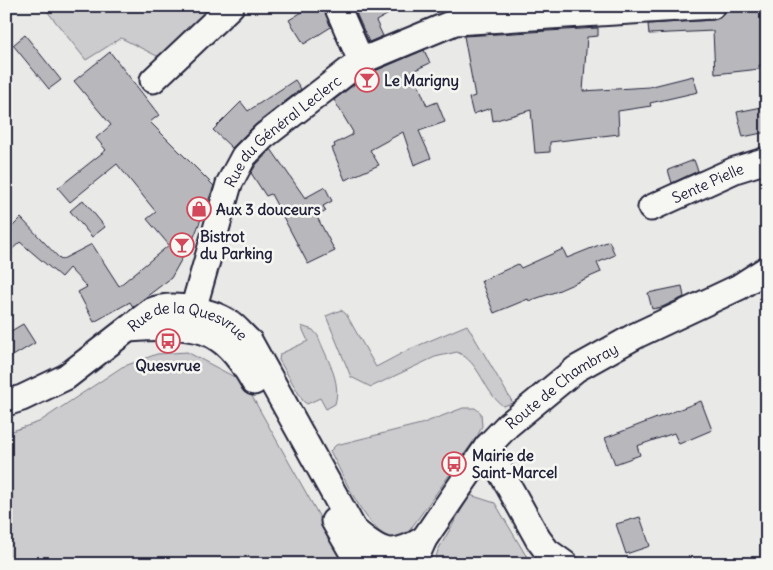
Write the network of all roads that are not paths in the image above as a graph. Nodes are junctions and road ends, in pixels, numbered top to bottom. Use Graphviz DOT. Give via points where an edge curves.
graph roads {
  1 [pos="231,6"];
  2 [pos="337,6"];
  3 [pos="712,6"];
  4 [pos="361,61"];
  5 [pos="153,80"];
  6 [pos="767,160"];
  7 [pos="651,208"];
  8 [pos="767,269"];
  9 [pos="189,319"];
  10 [pos="6,403"];
  11 [pos="487,447"];
  12 [pos="424,539"];
  13 [pos="359,564"];
  14 [pos="412,564"];
  15 [pos="565,564"];
  1 -- 5 [label="street"];
  2 -- 4 [label="street"];
  3 -- 4 [label="street, Rue du Général Leclerc" via="454,22"];
  4 -- 9 [label="street, Rue du Général Leclerc" via="264,136 244,156 229,184"];
  6 -- 7 [label="street, Sente Pielle" via="736,170"];
  8 -- 11 [label="street, Route de Chambray" via="739,287 637,335 576,369 508,425"];
  9 -- 10 [label="street, Rue de la Quesvrue" via="129,329 66,377"];
  9 -- 12 [label="street, Rue de la Quesvrue" via="211,315 230,324 250,342 354,530 370,544 391,553"];
  9 -- 13 [label="street, Rue de la Quesvrue" via="198,328 221,339 242,360"];
  11 -- 12 [label="street, Route de Chambray"];
  11 -- 15 [label="street" via="538,540"];
  12 -- 14 [label="street, Route de Chambray"];
}
